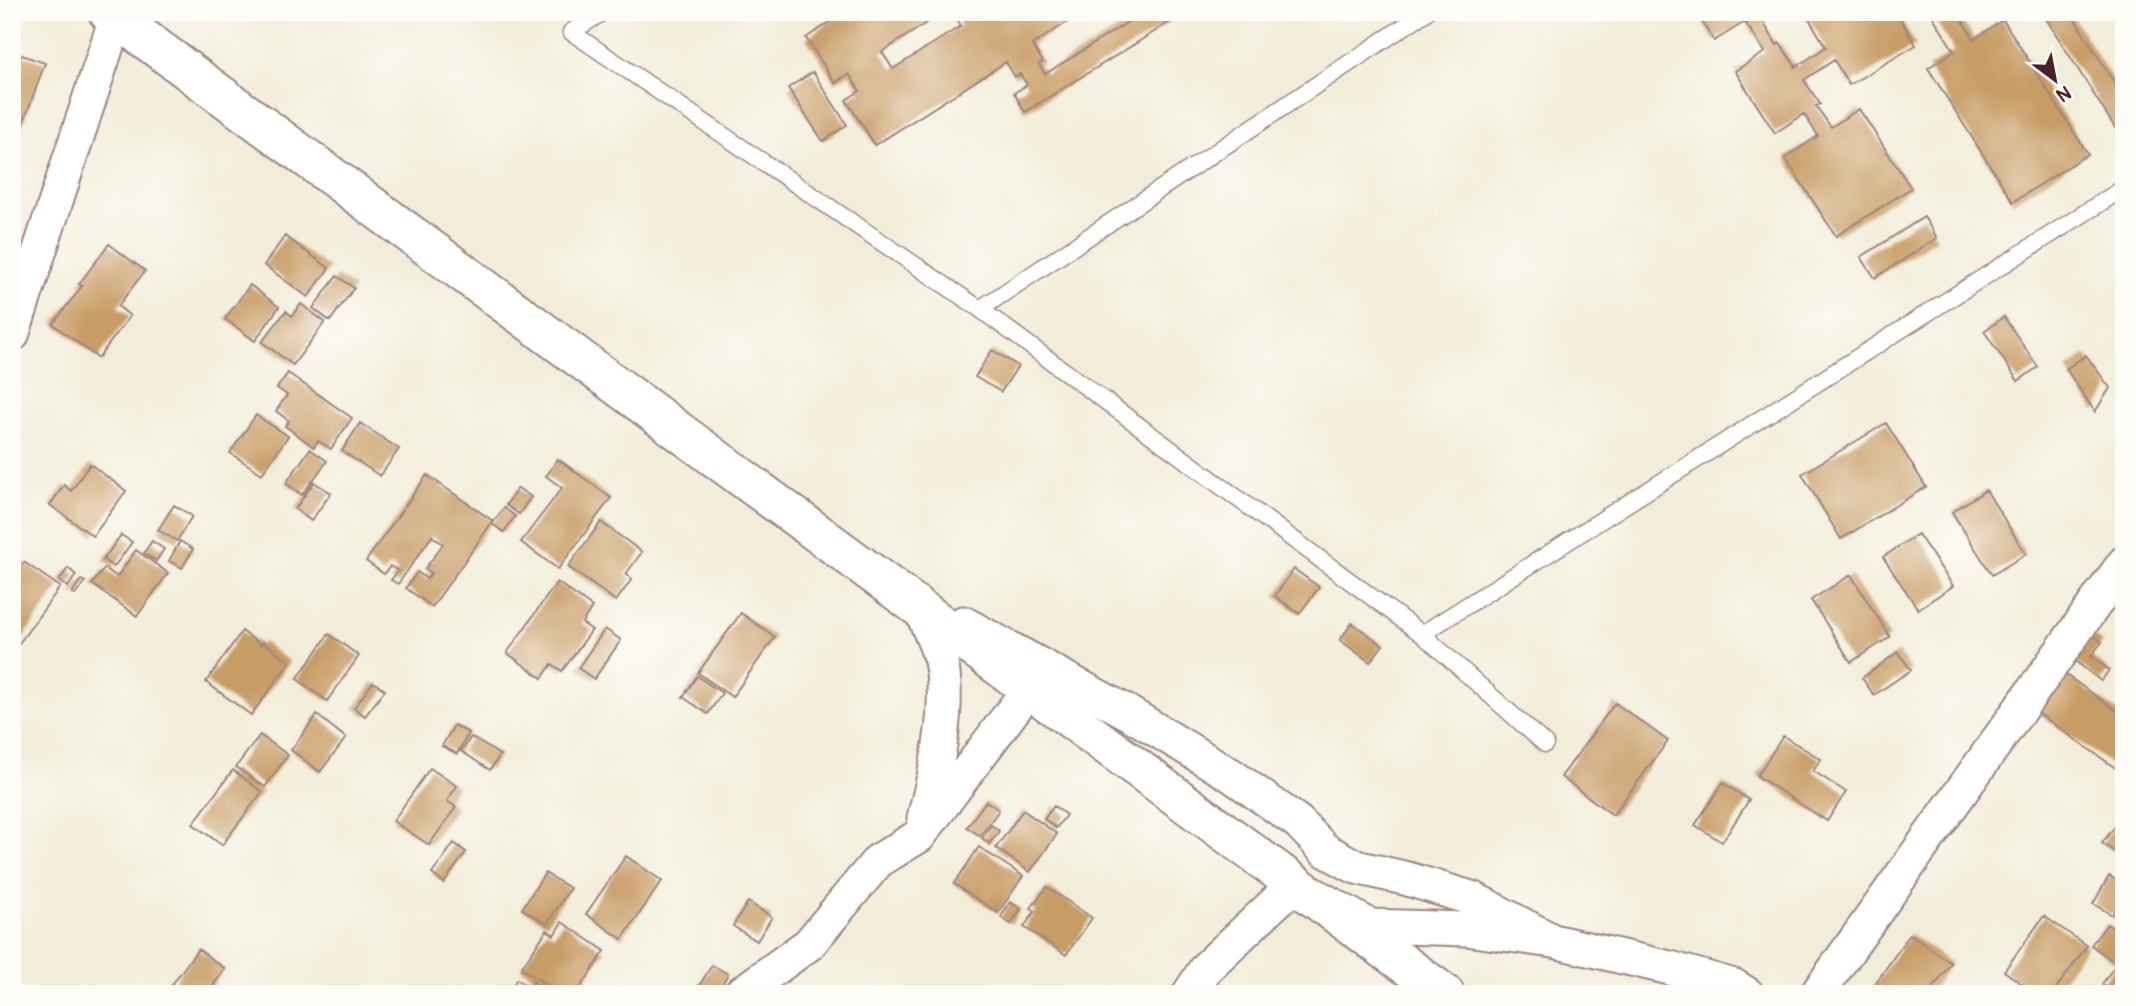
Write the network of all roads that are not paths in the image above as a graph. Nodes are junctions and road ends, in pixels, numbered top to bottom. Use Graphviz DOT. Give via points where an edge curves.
graph roads {
  1 [pos="603,12"];
  2 [pos="1426,12"];
  3 [pos="112,15"];
  4 [pos="2124,188"];
  5 [pos="980,309"];
  6 [pos="12,335"];
  7 [pos="2124,563"];
  8 [pos="885,583"];
  9 [pos="921,609"];
  10 [pos="1422,635"];
  11 [pos="1029,689"];
  12 [pos="1545,744"];
  13 [pos="919,836"];
  14 [pos="1295,884"];
  15 [pos="1553,941"];
  16 [pos="740,994"];
  17 [pos="1189,994"];
  18 [pos="1444,994"];
  19 [pos="1747,994"];
  20 [pos="1817,994"];
  1 -- 5 [label="lane" via="571,32"];
  2 -- 5 [label="lane"];
  3 -- 6 [label="street"];
  3 -- 8 [label="street"];
  4 -- 10 [label="lane"];
  5 -- 10 [label="lane"];
  7 -- 20 [label="street"];
  8 -- 9 [label="street"];
  8 -- 15 [label="street" via="919,597 1127,712 1231,775 1298,822 1325,850 1356,867 1474,899"];
  9 -- 11 [label="street"];
  9 -- 13 [label="street" via="941,661 944,713"];
  10 -- 12 [label="lane"];
  11 -- 13 [label="street"];
  11 -- 14 [label="street"];
  13 -- 16 [label="street" via="878,861 809,944"];
  14 -- 15 [label="street" via="1370,926 1466,929"];
  14 -- 17 [label="street" via="1206,968"];
  14 -- 18 [label="street"];
  15 -- 19 [label="street" via="1670,968"];
}
